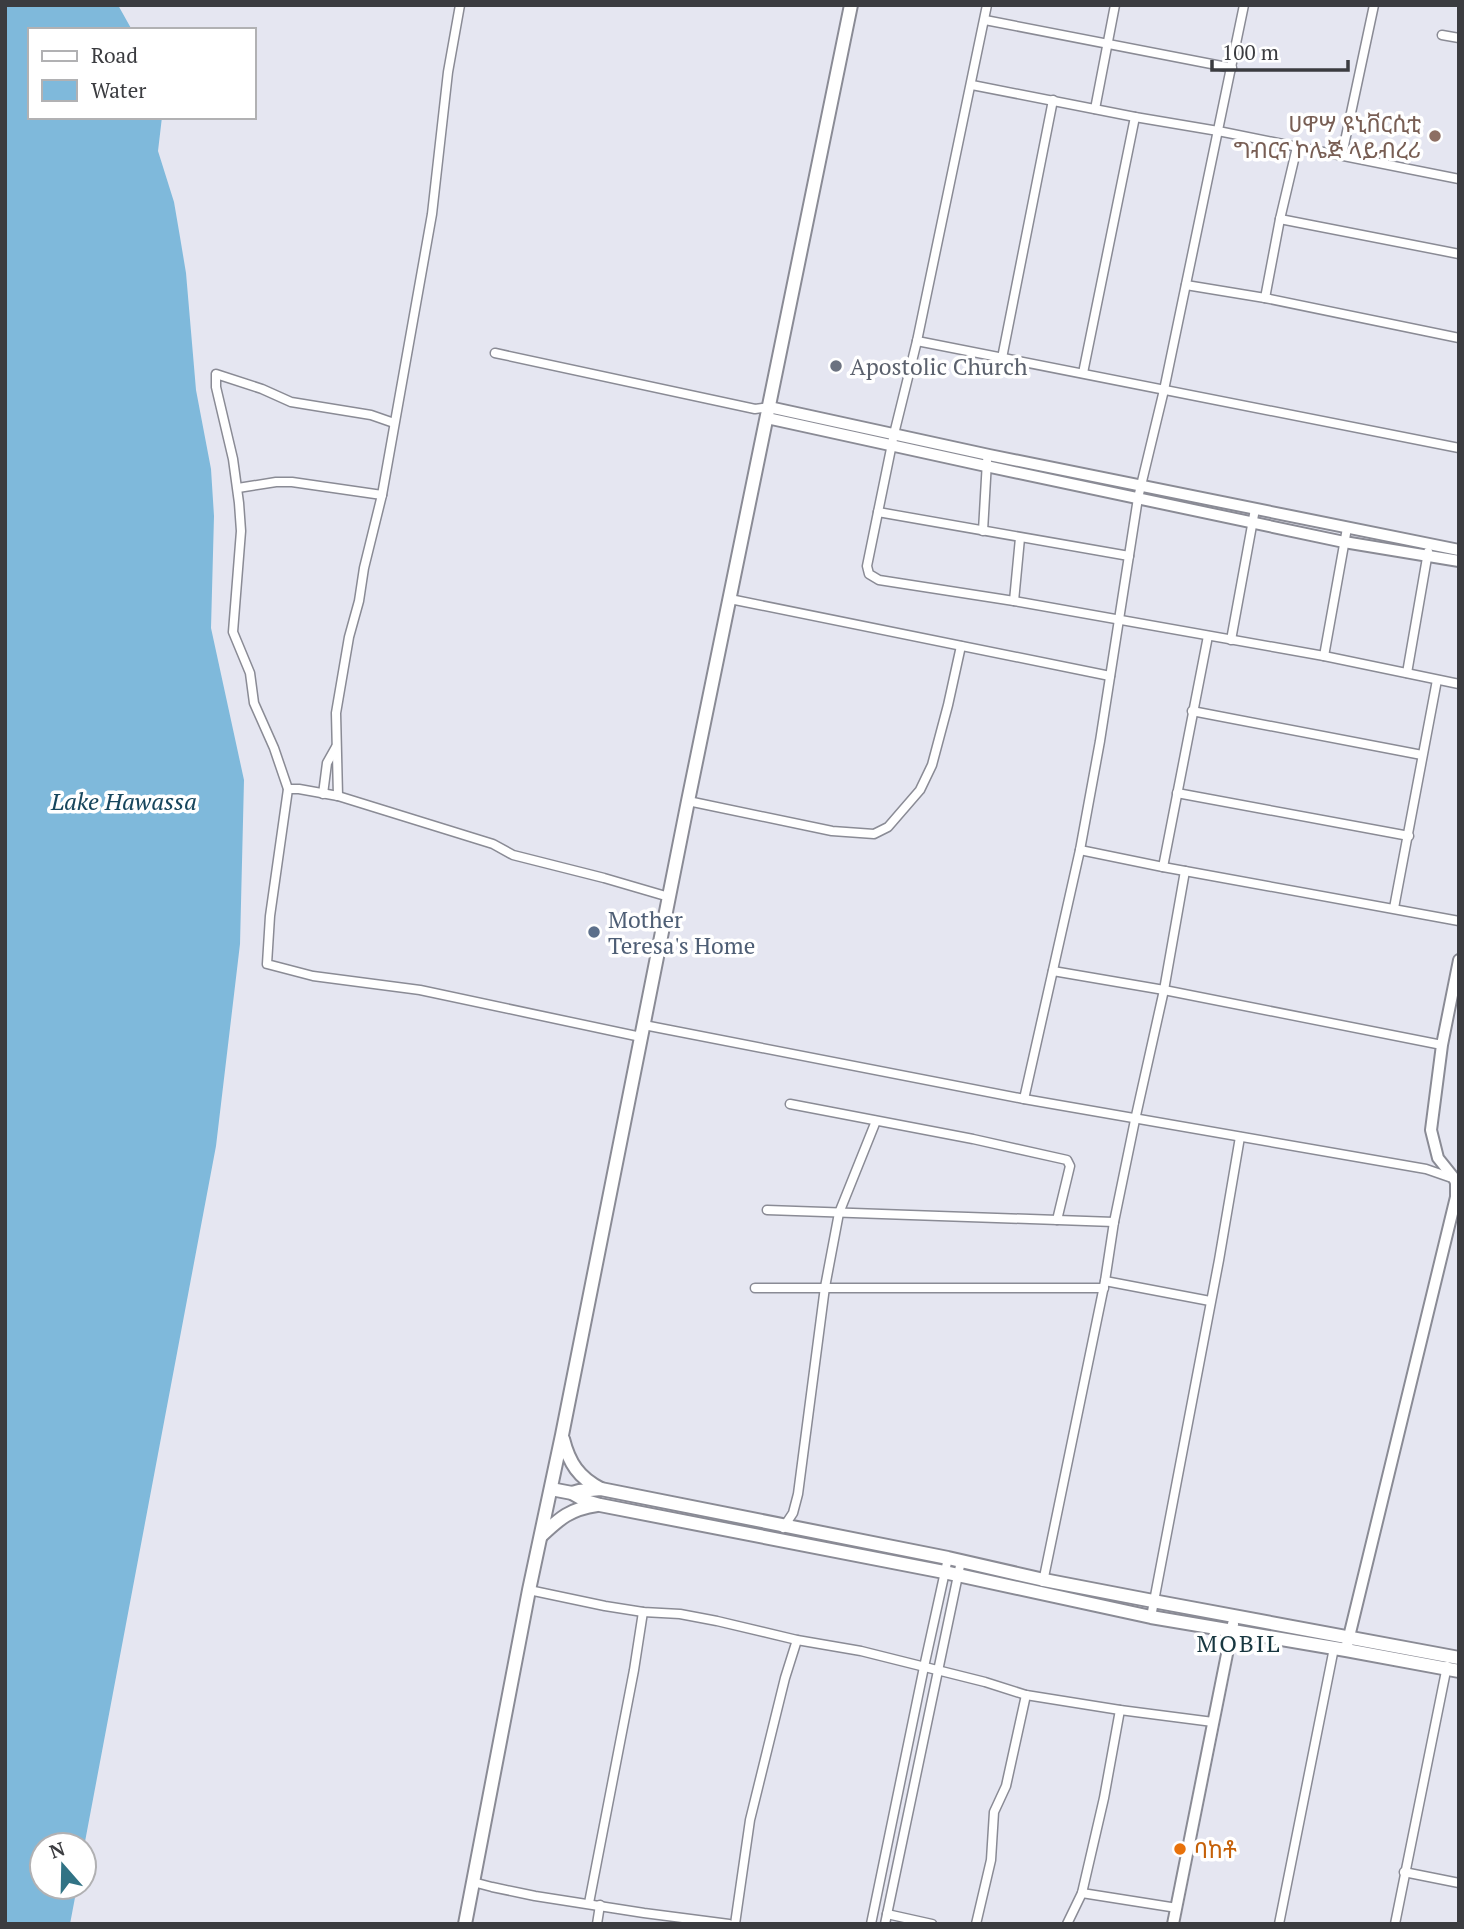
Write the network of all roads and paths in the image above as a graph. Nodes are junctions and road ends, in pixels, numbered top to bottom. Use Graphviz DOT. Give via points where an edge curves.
graph roads {
  1 [pos="460,5"];
  2 [pos="851,5"];
  3 [pos="987,5"];
  4 [pos="1115,5"];
  5 [pos="1244,5"];
  6 [pos="1374,5"];
  7 [pos="985,20"];
  8 [pos="1442,35"];
  9 [pos="1459,38"];
  10 [pos="1107,43"];
  11 [pos="1231,68"];
  12 [pos="972,85"];
  13 [pos="1053,100"];
  14 [pos="1096,109"];
  15 [pos="1135,117"];
  16 [pos="1218,131"];
  17 [pos="1297,147"];
  18 [pos="1342,155"];
  19 [pos="1459,179"];
  20 [pos="1280,219"];
  21 [pos="1459,254"];
  22 [pos="1186,285"];
  23 [pos="1265,298"];
  24 [pos="1459,338"];
  25 [pos="917,341"];
  26 [pos="495,353"];
  27 [pos="1002,358"];
  28 [pos="1083,373"];
  29 [pos="1164,390"];
  30 [pos="768,413"];
  31 [pos="394,423"];
  32 [pos="893,440"];
  33 [pos="1459,448"];
  34 [pos="987,461"];
  35 [pos="1141,484"];
  36 [pos="238,488"];
  37 [pos="382,495"];
  38 [pos="1138,498"];
  39 [pos="1255,509"];
  40 [pos="878,512"];
  41 [pos="1252,522"];
  42 [pos="1347,528"];
  43 [pos="983,531"];
  44 [pos="1020,538"];
  45 [pos="1344,541"];
  46 [pos="1429,549"];
  47 [pos="1459,550"];
  48 [pos="1129,556"];
  49 [pos="1459,562"];
  50 [pos="730,599"];
  51 [pos="1014,601"];
  52 [pos="1119,620"];
  53 [pos="1208,636"];
  54 [pos="1231,640"];
  55 [pos="961,646"];
  56 [pos="1324,656"];
  57 [pos="1407,673"];
  58 [pos="1110,676"];
  59 [pos="1437,680"];
  60 [pos="1459,684"];
  61 [pos="1192,711"];
  62 [pos="336,747"];
  63 [pos="1422,755"];
  64 [pos="288,789"];
  65 [pos="323,793"];
  66 [pos="1177,793"];
  67 [pos="338,796"];
  68 [pos="688,801"];
  69 [pos="1409,836"];
  70 [pos="1080,850"];
  71 [pos="1163,867"];
  72 [pos="1185,871"];
  73 [pos="668,897"];
  74 [pos="1394,908"];
  75 [pos="1459,921"];
  76 [pos="1459,960"];
  77 [pos="1054,971"];
  78 [pos="1164,990"];
  79 [pos="642,1031"];
  80 [pos="1441,1045"];
  81 [pos="1024,1099"];
  82 [pos="790,1104"];
  83 [pos="1135,1119"];
  84 [pos="876,1121"];
  85 [pos="1240,1137"];
  86 [pos="1456,1179"];
  87 [pos="767,1210"];
  88 [pos="839,1213"];
  89 [pos="1058,1220"];
  90 [pos="1114,1222"];
  91 [pos="1105,1284"];
  92 [pos="825,1287"];
  93 [pos="755,1288"];
  94 [pos="1210,1301"];
  95 [pos="562,1435"];
  96 [pos="551,1489"];
  97 [pos="601,1489"];
  98 [pos="572,1493"];
  99 [pos="640,1497"];
  100 [pos="600,1505"];
  101 [pos="638,1513"];
  102 [pos="784,1526"];
  103 [pos="541,1537"];
  104 [pos="779,1541"];
  105 [pos="954,1559"];
  106 [pos="944,1572"];
  107 [pos="958,1575"];
  108 [pos="1044,1580"];
  109 [pos="529,1590"];
  110 [pos="1041,1594"];
  111 [pos="1153,1601"];
  112 [pos="643,1612"];
  113 [pos="1234,1616"];
  114 [pos="1151,1617"];
  115 [pos="1231,1632"];
  116 [pos="797,1640"];
  117 [pos="1343,1645"];
  118 [pos="1453,1664"];
  119 [pos="924,1667"];
  120 [pos="937,1670"];
  121 [pos="1026,1695"];
  122 [pos="1120,1710"];
  123 [pos="1213,1722"];
  124 [pos="1404,1872"];
  125 [pos="473,1882"];
  126 [pos="1459,1883"];
  127 [pos="1083,1893"];
  128 [pos="589,1903"];
  129 [pos="600,1905"];
  130 [pos="1177,1908"];
  131 [pos="887,1914"];
  132 [pos="465,1924"];
  133 [pos="597,1924"];
  134 [pos="729,1924"];
  135 [pos="735,1924"];
  136 [pos="871,1924"];
  137 [pos="885,1924"];
  138 [pos="932,1924"];
  139 [pos="976,1924"];
  140 [pos="1067,1924"];
  141 [pos="1173,1924"];
  142 [pos="1279,1924"];
  143 [pos="1395,1924"];
  1 -- 31 [label="street" via="432,214"];
  2 -- 30 [label="main road"];
  3 -- 7 [label="street"];
  4 -- 10 [label="street"];
  5 -- 11 [label="street"];
  6 -- 18 [label="street"];
  7 -- 10 [label="street"];
  7 -- 12 [label="street"];
  8 -- 9 [label="street"];
  10 -- 11 [label="street"];
  10 -- 14 [label="street"];
  11 -- 16 [label="street"];
  12 -- 13 [label="street"];
  12 -- 25 [label="street"];
  13 -- 14 [label="street"];
  13 -- 27 [label="street"];
  14 -- 15 [label="street"];
  15 -- 16 [label="street"];
  15 -- 28 [label="street"];
  16 -- 17 [label="street"];
  16 -- 22 [label="street"];
  17 -- 18 [label="street"];
  17 -- 20 [label="street"];
  18 -- 19 [label="street"];
  20 -- 21 [label="street"];
  20 -- 23 [label="street"];
  22 -- 23 [label="street"];
  22 -- 29 [label="street"];
  23 -- 24 [label="street"];
  25 -- 27 [label="street"];
  25 -- 32 [label="street"];
  26 -- 30 [label="street"];
  27 -- 28 [label="street"];
  28 -- 29 [label="street"];
  29 -- 33 [label="street"];
  29 -- 35 [label="street"];
  30 -- 32 [label="street"];
  30 -- 50 [label="main road"];
  31 -- 36 [label="street" via="291,402 216,374"];
  31 -- 37 [label="street"];
  32 -- 34 [label="street"];
  32 -- 40 [label="street"];
  34 -- 35 [label="street"];
  34 -- 38 [label="street"];
  34 -- 43 [label="street"];
  35 -- 38 [label="street"];
  35 -- 39 [label="street"];
  36 -- 37 [label="street" via="292,482"];
  36 -- 64 [label="street" via="241,531 233,632"];
  37 -- 62 [label="street" via="349,637 336,713"];
  38 -- 41 [label="street"];
  38 -- 48 [label="street"];
  39 -- 41 [label="street"];
  39 -- 42 [label="street"];
  40 -- 43 [label="street"];
  40 -- 51 [label="street" via="867,566 873,578"];
  41 -- 45 [label="street"];
  41 -- 54 [label="street"];
  42 -- 45 [label="street"];
  42 -- 46 [label="street"];
  43 -- 44 [label="street"];
  44 -- 48 [label="street"];
  44 -- 51 [label="street"];
  45 -- 46 [label="street"];
  45 -- 56 [label="street"];
  46 -- 47 [label="street"];
  46 -- 49 [label="street"];
  46 -- 57 [label="street"];
  48 -- 52 [label="street"];
  50 -- 55 [label="street"];
  50 -- 68 [label="main road"];
  51 -- 52 [label="street"];
  52 -- 53 [label="street"];
  52 -- 58 [label="street"];
  53 -- 54 [label="street"];
  53 -- 61 [label="street"];
  54 -- 56 [label="street"];
  55 -- 58 [label="street"];
  55 -- 68 [label="street" via="932,765 919,790 888,827 874,834 832,831"];
  56 -- 57 [label="street"];
  57 -- 59 [label="street"];
  58 -- 70 [label="street"];
  59 -- 60 [label="street"];
  59 -- 63 [label="street"];
  61 -- 63 [label="street"];
  61 -- 66 [label="street"];
  62 -- 65 [label="street" via="327,763"];
  62 -- 67 [label="street"];
  63 -- 69 [label="street"];
  64 -- 65 [label="street"];
  64 -- 79 [label="street" via="267,964 313,976 420,990"];
  65 -- 67 [label="street"];
  66 -- 69 [label="street"];
  66 -- 71 [label="street"];
  67 -- 73 [label="street" via="493,844 513,855"];
  68 -- 73 [label="main road"];
  69 -- 74 [label="street"];
  70 -- 71 [label="street"];
  70 -- 77 [label="street"];
  71 -- 72 [label="street"];
  72 -- 74 [label="street"];
  72 -- 78 [label="street"];
  73 -- 79 [label="main road"];
  74 -- 75 [label="street"];
  76 -- 80 [label="street"];
  77 -- 78 [label="street"];
  77 -- 81 [label="street"];
  78 -- 80 [label="street"];
  78 -- 83 [label="street"];
  79 -- 81 [label="street"];
  79 -- 95 [label="main road"];
  80 -- 86 [label="street" via="1430,1130 1438,1158"];
  81 -- 83 [label="street"];
  82 -- 84 [label="street"];
  83 -- 85 [label="street"];
  83 -- 90 [label="street"];
  84 -- 88 [label="street"];
  84 -- 89 [label="street" via="1067,1160 1070,1166"];
  85 -- 86 [label="street" via="1426,1169"];
  85 -- 94 [label="street"];
  86 -- 117 [label="street" via="1456,1197"];
  87 -- 88 [label="street"];
  88 -- 89 [label="street"];
  88 -- 92 [label="street"];
  89 -- 90 [label="street"];
  90 -- 91 [label="street"];
  91 -- 92 [label="street"];
  91 -- 94 [label="street"];
  91 -- 108 [label="street"];
  92 -- 93 [label="street"];
  92 -- 102 [label="street" via="798,1494"];
  94 -- 111 [label="street"];
  95 -- 96 [label="main road"];
  95 -- 97 [label="main road" via="574,1468"];
  96 -- 98 [label="main road"];
  96 -- 103 [label="main road"];
  97 -- 98 [label="main road"];
  97 -- 99 [label="main road"];
  98 -- 100 [label="main road"];
  99 -- 101 [label="main road"];
  99 -- 102 [label="main road"];
  100 -- 101 [label="main road"];
  100 -- 103 [label="main road" via="564,1515"];
  101 -- 104 [label="main road"];
  102 -- 104 [label="street"];
  102 -- 105 [label="main road"];
  103 -- 109 [label="main road"];
  104 -- 106 [label="main road"];
  105 -- 106 [label="street"];
  105 -- 107 [label="street"];
  105 -- 108 [label="main road"];
  106 -- 107 [label="main road"];
  106 -- 119 [label="street"];
  107 -- 110 [label="main road"];
  107 -- 120 [label="street"];
  108 -- 110 [label="street"];
  108 -- 111 [label="main road"];
  109 -- 112 [label="street"];
  109 -- 125 [label="main road"];
  110 -- 114 [label="main road"];
  111 -- 113 [label="main road"];
  111 -- 114 [label="street"];
  112 -- 116 [label="street" via="680,1614"];
  112 -- 128 [label="street"];
  113 -- 115 [label="street"];
  113 -- 117 [label="main road"];
  114 -- 115 [label="main road"];
  115 -- 117 [label="main road"];
  115 -- 123 [label="street"];
  116 -- 119 [label="street"];
  116 -- 135 [label="street" via="750,1820"];
  117 -- 118 [label="main road"];
  117 -- 142 [label="street"];
  118 -- 124 [label="street"];
  119 -- 120 [label="street"];
  119 -- 136 [label="street"];
  120 -- 121 [label="street"];
  120 -- 131 [label="street"];
  121 -- 122 [label="street"];
  121 -- 139 [label="street" via="1006,1786 994,1812 991,1860"];
  122 -- 123 [label="street"];
  122 -- 127 [label="street"];
  123 -- 130 [label="street"];
  124 -- 126 [label="street"];
  124 -- 143 [label="street"];
  125 -- 128 [label="street"];
  125 -- 132 [label="main road"];
  127 -- 130 [label="street"];
  127 -- 140 [label="street"];
  128 -- 129 [label="street"];
  129 -- 133 [label="street"];
  129 -- 134 [label="street"];
  130 -- 141 [label="street"];
  131 -- 137 [label="street"];
  131 -- 138 [label="street"];
}
